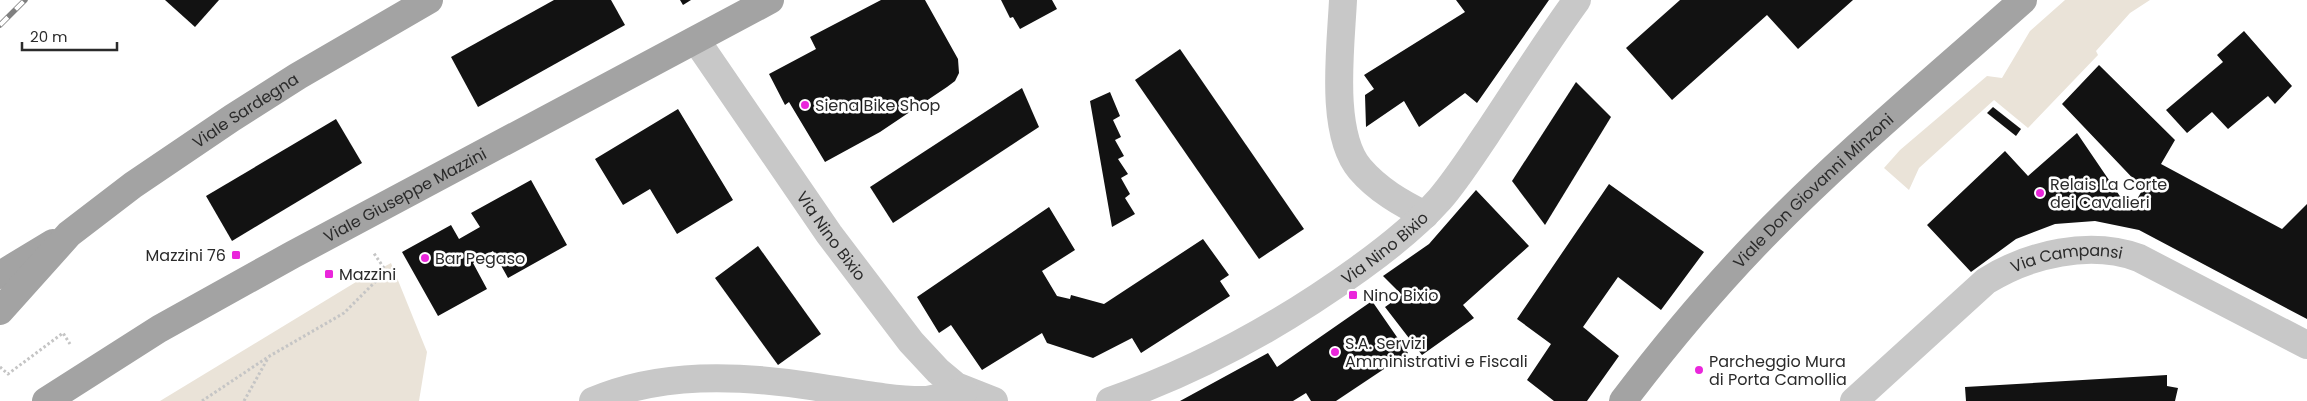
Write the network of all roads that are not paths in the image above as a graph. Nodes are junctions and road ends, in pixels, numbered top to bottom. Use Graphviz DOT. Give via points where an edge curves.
graph roads {
  1 [pos="429,0"];
  2 [pos="770,0"];
  3 [pos="1343,0"];
  4 [pos="1577,0"];
  5 [pos="2024,0"];
  6 [pos="696,40"];
  7 [pos="1425,215"];
  8 [pos="69,234"];
  9 [pos="0,275"];
  10 [pos="0,311"];
  11 [pos="2307,345"];
  12 [pos="964,391"];
  13 [pos="46,401"];
  14 [pos="593,401"];
  15 [pos="994,401"];
  16 [pos="1110,401"];
  17 [pos="1623,401"];
  18 [pos="1854,401"];
  1 -- 8 [label="main road, Viale Sardegna" via="232,118 133,185"];
  2 -- 6 [label="main road, Viale Giuseppe Mazzini"];
  3 -- 7 [label="street" via="1341,121 1348,150 1359,168 1381,189"];
  4 -- 7 [label="street, Via Nino Bixio" via="1454,182"];
  5 -- 17 [label="main road, Viale Don Giovanni Minzoni" via="1830,173 1755,245"];
  6 -- 12 [label="street, Via Nino Bixio" via="792,182 894,322 926,359"];
  6 -- 13 [label="main road, Viale Giuseppe Mazzini" via="292,255 159,329"];
  7 -- 16 [label="street, Via Nino Bixio" via="1406,234 1334,287 1278,322 1200,364"];
  8 -- 9 [label="main road, Viale Sardegna"];
  8 -- 10 [label="main road, Viale Sardegna"];
  11 -- 18 [label="street, Via Campansi" via="2139,258 2103,250 2077,251 2028,261 1986,281"];
  12 -- 14 [label="street" via="928,400 905,400 807,385 711,377 641,386"];
  12 -- 15 [label="street, Via Nino Bixio"];
}
